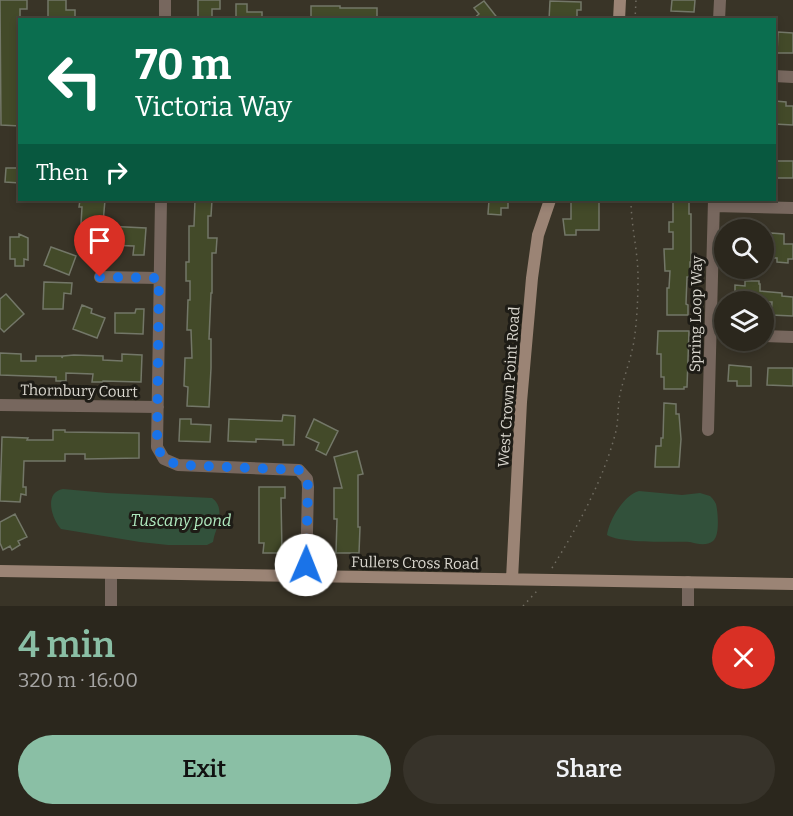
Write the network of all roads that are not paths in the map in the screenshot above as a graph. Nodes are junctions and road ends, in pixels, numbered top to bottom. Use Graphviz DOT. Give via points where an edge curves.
graph roads {
  1 [pos="165,0"];
  2 [pos="620,0"];
  3 [pos="720,0"];
  4 [pos="165,18"];
  5 [pos="619,18"];
  6 [pos="719,18"];
  7 [pos="776,76"];
  8 [pos="793,76"];
  9 [pos="161,201"];
  10 [pos="550,201"];
  11 [pos="714,203"];
  12 [pos="793,208"];
  13 [pos="100,277"];
  14 [pos="159,278"];
  15 [pos="711,335"];
  16 [pos="774,336"];
  17 [pos="793,337"];
  18 [pos="0,405"];
  19 [pos="158,408"];
  20 [pos="708,430"];
  21 [pos="0,571"];
  22 [pos="111,573"];
  23 [pos="306,577"];
  24 [pos="512,579"];
  25 [pos="688,582"];
  26 [pos="793,584"];
  27 [pos="111,606"];
  28 [pos="688,606"];
  1 -- 4 [label="street"];
  2 -- 5 [label="street"];
  3 -- 6 [label="street"];
  7 -- 8 [label="street"];
  9 -- 14 [label="street"];
  10 -- 24 [label="street, West Crown Point Road" via="538,236 532,278"];
  11 -- 12 [label="street"];
  11 -- 15 [label="street, Spring Loop Way"];
  13 -- 14 [label="street"];
  14 -- 19 [label="street"];
  15 -- 20 [label="street, Spring Loop Way"];
  16 -- 17 [label="street"];
  18 -- 19 [label="street, Thornbury Court"];
  19 -- 23 [label="street" via="157,447 164,459 178,465 299,470 307,479"];
  21 -- 22 [label="street, Fullers Cross Road"];
  22 -- 23 [label="street, Fullers Cross Road"];
  22 -- 27 [label="street"];
  23 -- 24 [label="street, Fullers Cross Road"];
  24 -- 25 [label="street, Fullers Cross Road"];
  25 -- 26 [label="street, Fullers Cross Road"];
  25 -- 28 [label="street"];
}
